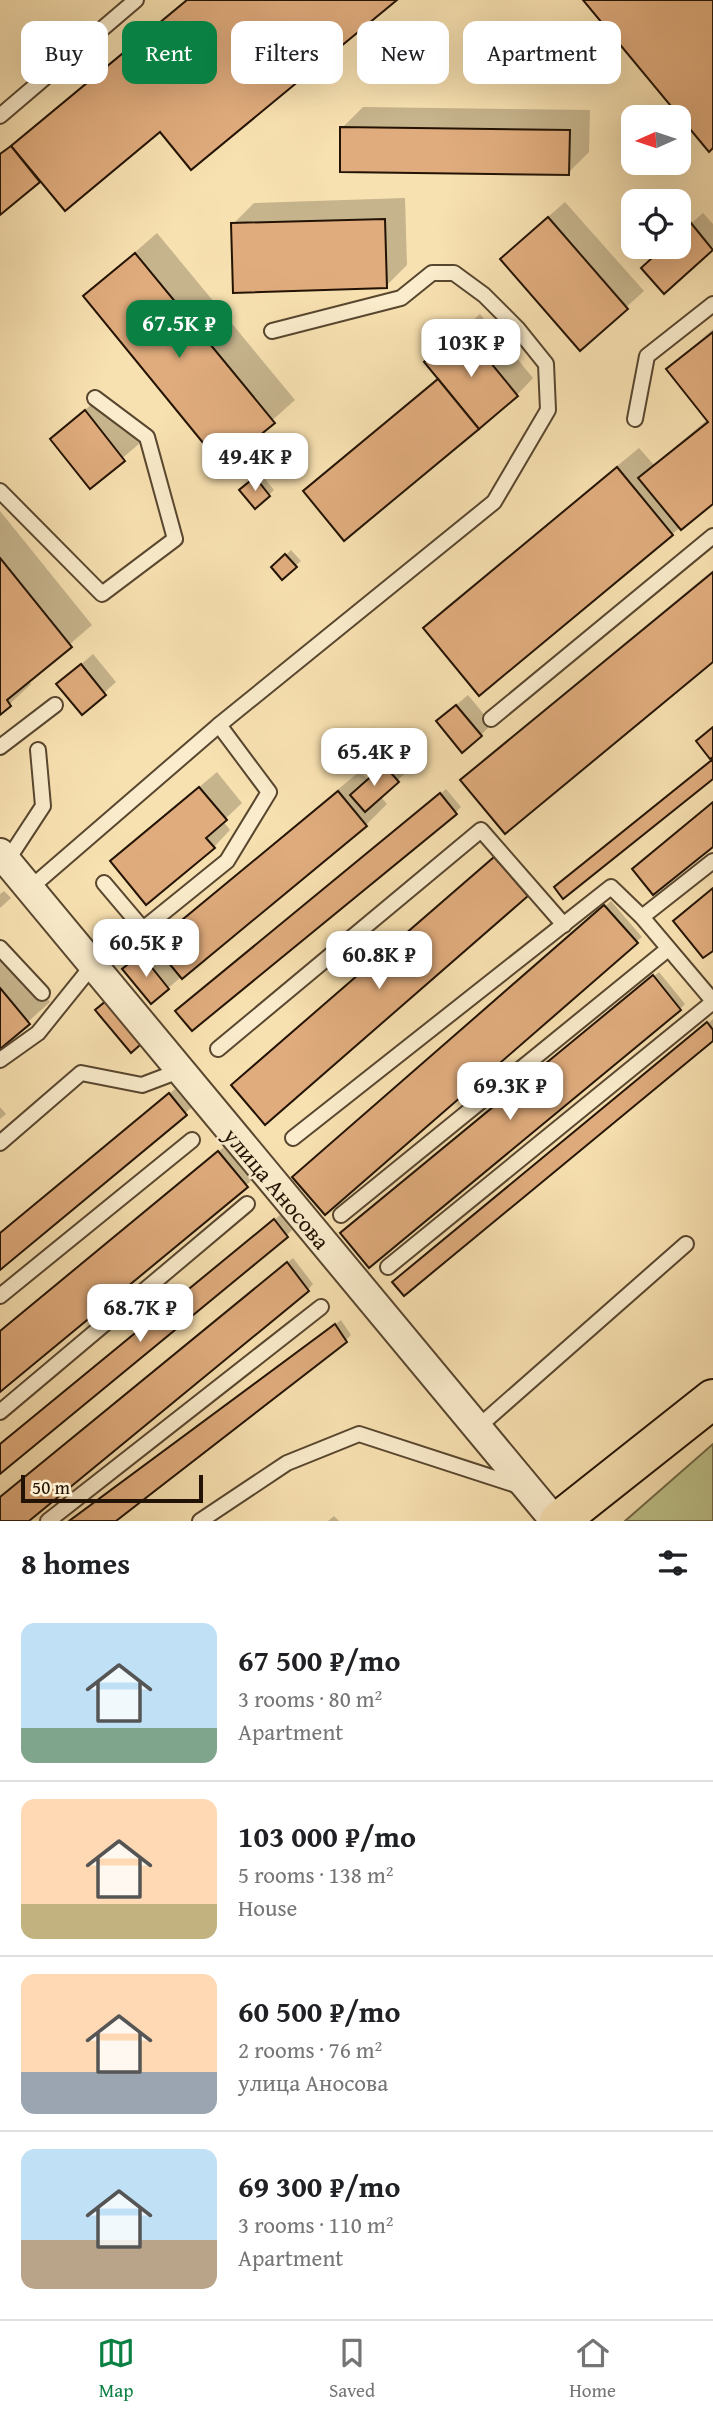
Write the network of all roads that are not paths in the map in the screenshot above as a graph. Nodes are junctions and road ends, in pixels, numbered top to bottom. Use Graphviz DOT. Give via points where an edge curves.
graph roads {
  1 [pos="136,0"];
  2 [pos="0,116"];
  3 [pos="713,304"];
  4 [pos="272,331"];
  5 [pos="95,398"];
  6 [pos="635,419"];
  7 [pos="0,491"];
  8 [pos="713,536"];
  9 [pos="55,705"];
  10 [pos="491,719"];
  11 [pos="219,725"];
  12 [pos="0,747"];
  13 [pos="38,750"];
  14 [pos="2,861"];
  15 [pos="713,861"];
  16 [pos="104,883"];
  17 [pos="28,890"];
  18 [pos="642,917"];
  19 [pos="564,925"];
  20 [pos="0,948"];
  21 [pos="668,949"];
  22 [pos="92,966"];
  23 [pos="42,993"];
  24 [pos="711,994"];
  25 [pos="218,1049"];
  26 [pos="0,1060"];
  27 [pos="179,1071"];
  28 [pos="293,1138"];
  29 [pos="192,1140"];
  30 [pos="0,1143"];
  31 [pos="247,1204"];
  32 [pos="341,1214"];
  33 [pos="686,1244"];
  34 [pos="388,1266"];
  35 [pos="0,1296"];
  36 [pos="321,1307"];
  37 [pos="713,1399"];
  38 [pos="0,1412"];
  39 [pos="477,1428"];
  40 [pos="527,1488"];
  41 [pos="210,1518"];
  42 [pos="48,1521"];
  43 [pos="557,1521"];
  1 -- 2 [label="lane"];
  3 -- 6 [label="lane" via="648,356"];
  4 -- 11 [label="lane" via="401,298 432,273 454,273 492,303 547,364 548,410 494,502"];
  5 -- 7 [label="lane" via="147,437 176,539 102,594"];
  8 -- 10 [label="lane"];
  9 -- 12 [label="lane"];
  11 -- 16 [label="lane" via="270,792 227,860 143,929"];
  11 -- 17 [label="lane"];
  13 -- 14 [label="lane" via="43,806"];
  14 -- 17 [label="street, улица Аносова"];
  15 -- 18 [label="lane"];
  17 -- 22 [label="street, улица Аносова"];
  18 -- 19 [label="lane" via="611,887"];
  18 -- 21 [label="lane"];
  19 -- 25 [label="lane" via="481,830"];
  19 -- 28 [label="lane"];
  20 -- 23 [label="lane"];
  21 -- 24 [label="lane"];
  21 -- 32 [label="lane"];
  22 -- 26 [label="lane" via="38,1033"];
  22 -- 27 [label="street, улица Аносова"];
  24 -- 34 [label="lane"];
  27 -- 30 [label="lane" via="142,1084 81,1073"];
  27 -- 39 [label="street, улица Аносова"];
  29 -- 35 [label="lane"];
  31 -- 38 [label="lane"];
  33 -- 39 [label="lane"];
  36 -- 42 [label="lane"];
  37 -- 43 [label="main road"];
  39 -- 40 [label="street, улица Аносова"];
  40 -- 41 [label="lane" via="359,1434 287,1463"];
  40 -- 43 [label="street, улица Аносова"];
}
